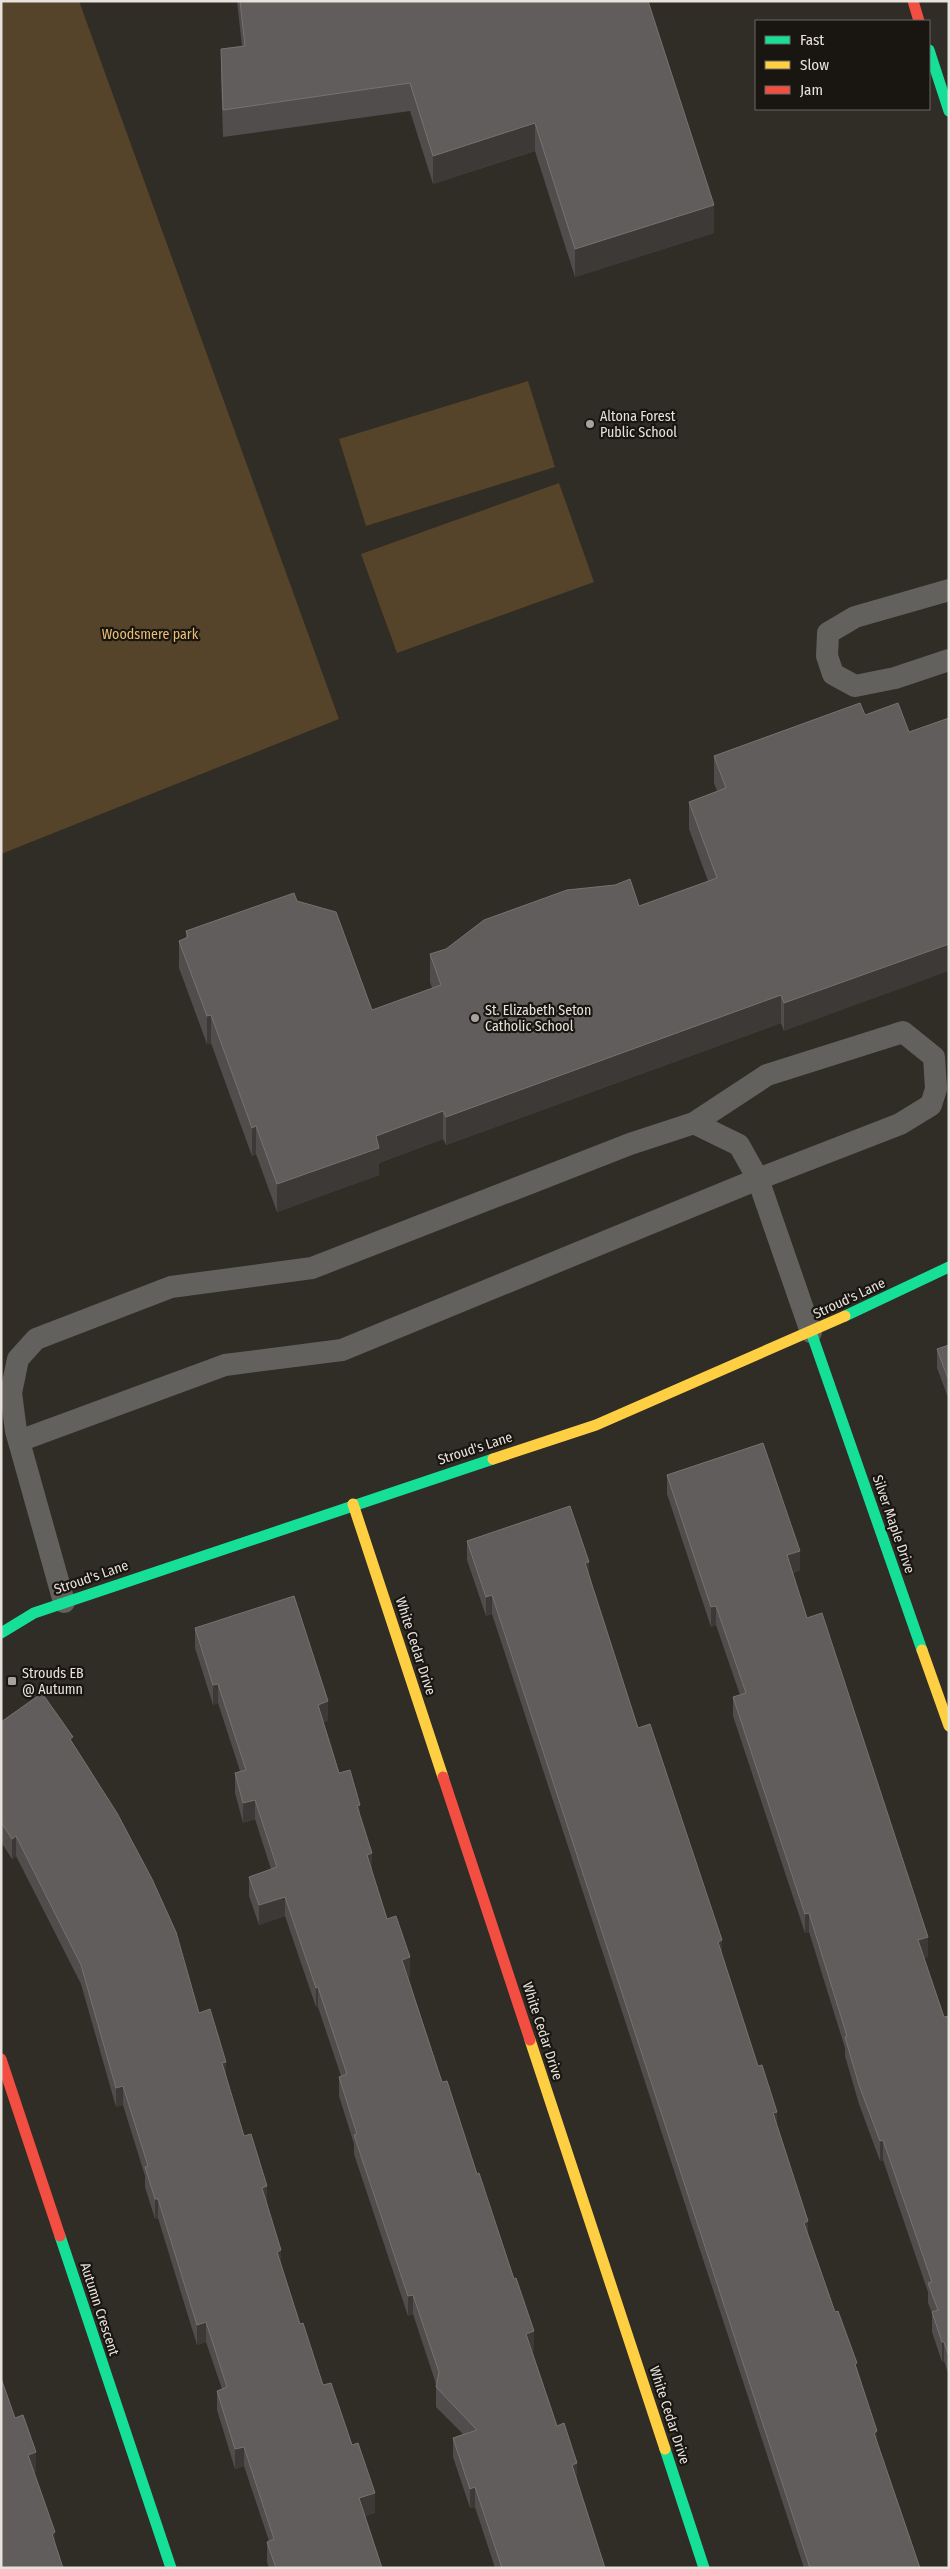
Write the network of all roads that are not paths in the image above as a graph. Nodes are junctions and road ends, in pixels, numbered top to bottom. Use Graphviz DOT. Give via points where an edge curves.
graph roads {
  1 [pos="913,1"];
  2 [pos="919,20"];
  3 [pos="930,53"];
  4 [pos="949,111"];
  5 [pos="949,590"];
  6 [pos="949,660"];
  7 [pos="694,1123"];
  8 [pos="758,1179"];
  9 [pos="949,1267"];
  10 [pos="812,1332"];
  11 [pos="19,1441"];
  12 [pos="353,1504"];
  13 [pos="64,1602"];
  14 [pos="1,1633"];
  15 [pos="949,1726"];
  16 [pos="1,2059"];
  17 [pos="171,2568"];
  18 [pos="704,2568"];
  1 -- 2 [label="street"];
  3 -- 4 [label="street"];
  5 -- 6 [label="lane" via="854,618 828,633 826,656 832,674 855,686 895,678"];
  7 -- 8 [label="lane" via="739,1145"];
  7 -- 8 [label="lane" via="767,1075 903,1032 934,1057 936,1089 931,1105 900,1124"];
  7 -- 11 [label="lane" via="630,1144 312,1268 171,1287 36,1339 18,1359 11,1392"];
  8 -- 10 [label="lane"];
  8 -- 11 [label="lane" via="342,1350 225,1365"];
  9 -- 10 [label="street, Stroud's Lane"];
  10 -- 12 [label="street, Stroud's Lane" via="596,1425"];
  10 -- 15 [label="street, Silver Maple Drive"];
  11 -- 13 [label="lane"];
  12 -- 13 [label="street, Stroud's Lane"];
  12 -- 18 [label="street, White Cedar Drive"];
  13 -- 14 [label="street, Stroud's Lane" via="34,1613"];
  16 -- 17 [label="street, Autumn Crescent"];
}
